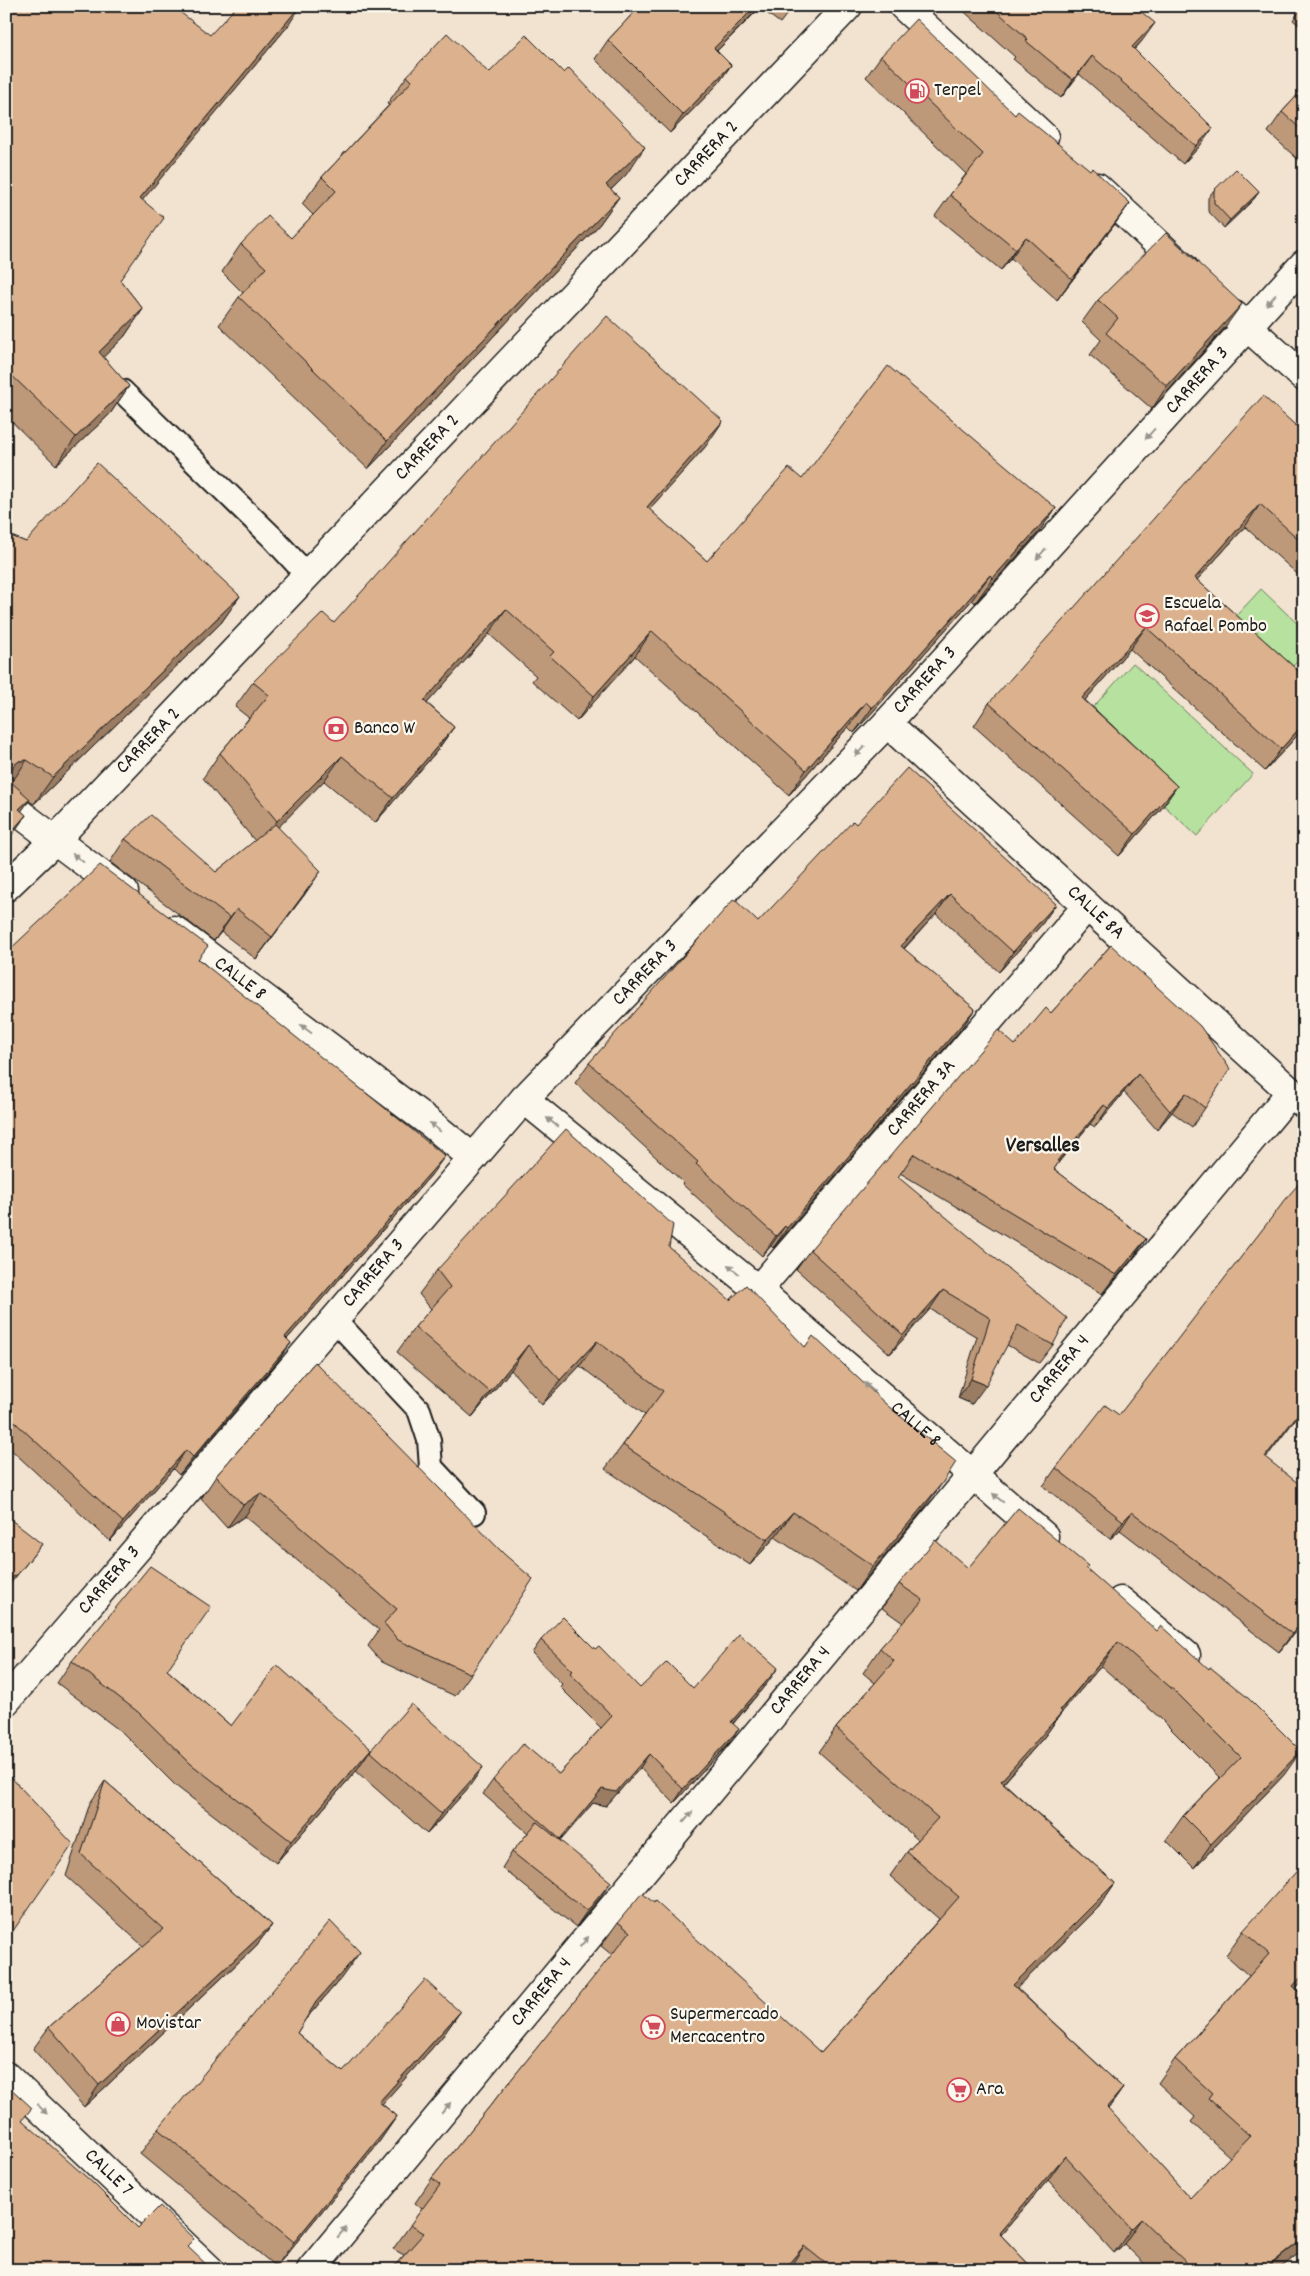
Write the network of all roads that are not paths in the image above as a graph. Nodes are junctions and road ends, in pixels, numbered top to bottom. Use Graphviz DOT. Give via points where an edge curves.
graph roads {
  1 [pos="848,6"];
  2 [pos="904,6"];
  3 [pos="1304,264"];
  4 [pos="1247,327"];
  5 [pos="1304,377"];
  6 [pos="122,391"];
  7 [pos="307,575"];
  8 [pos="887,723"];
  9 [pos="6,803"];
  10 [pos="55,840"];
  11 [pos="6,887"];
  12 [pos="1088,906"];
  13 [pos="1298,1098"];
  14 [pos="524,1099"];
  15 [pos="473,1158"];
  16 [pos="758,1290"];
  17 [pos="334,1319"];
  18 [pos="972,1476"];
  19 [pos="474,1513"];
  20 [pos="1062,1552"];
  21 [pos="1100,1583"];
  22 [pos="1206,1672"];
  23 [pos="6,1701"];
  24 [pos="6,2076"];
  25 [pos="210,2270"];
  26 [pos="311,2270"];
  1 -- 7 [label="street, CARRERA 2"];
  2 -- 4 [label="street"];
  3 -- 4 [label="street, CARRERA 3, one-way"];
  4 -- 5 [label="street"];
  4 -- 8 [label="street, CARRERA 3, one-way"];
  6 -- 7 [label="lane"];
  7 -- 10 [label="street, CARRERA 2"];
  8 -- 12 [label="street, CALLE 8A"];
  8 -- 14 [label="street, CARRERA 3, one-way"];
  9 -- 10 [label="street, CALLE 8"];
  10 -- 11 [label="street, CARRERA 2"];
  15 -- 10 [label="street, CALLE 8, one-way"];
  12 -- 13 [label="street, CALLE 8A"];
  12 -- 16 [label="street, CARRERA 3A"];
  13 -- 18 [label="street, CARRERA 4"];
  14 -- 15 [label="street, CARRERA 3"];
  16 -- 14 [label="street, CALLE 8, one-way"];
  15 -- 17 [label="street, CARRERA 3"];
  18 -- 16 [label="street, CALLE 8, one-way"];
  17 -- 19 [label="lane" via="419,1410 429,1440 431,1468"];
  17 -- 23 [label="street, CARRERA 3"];
  20 -- 18 [label="street, CALLE 8, one-way"];
  26 -- 18 [label="street, CARRERA 4, one-way"];
  21 -- 22 [label="street"];
  24 -- 25 [label="street, CALLE 7, one-way"];
}
